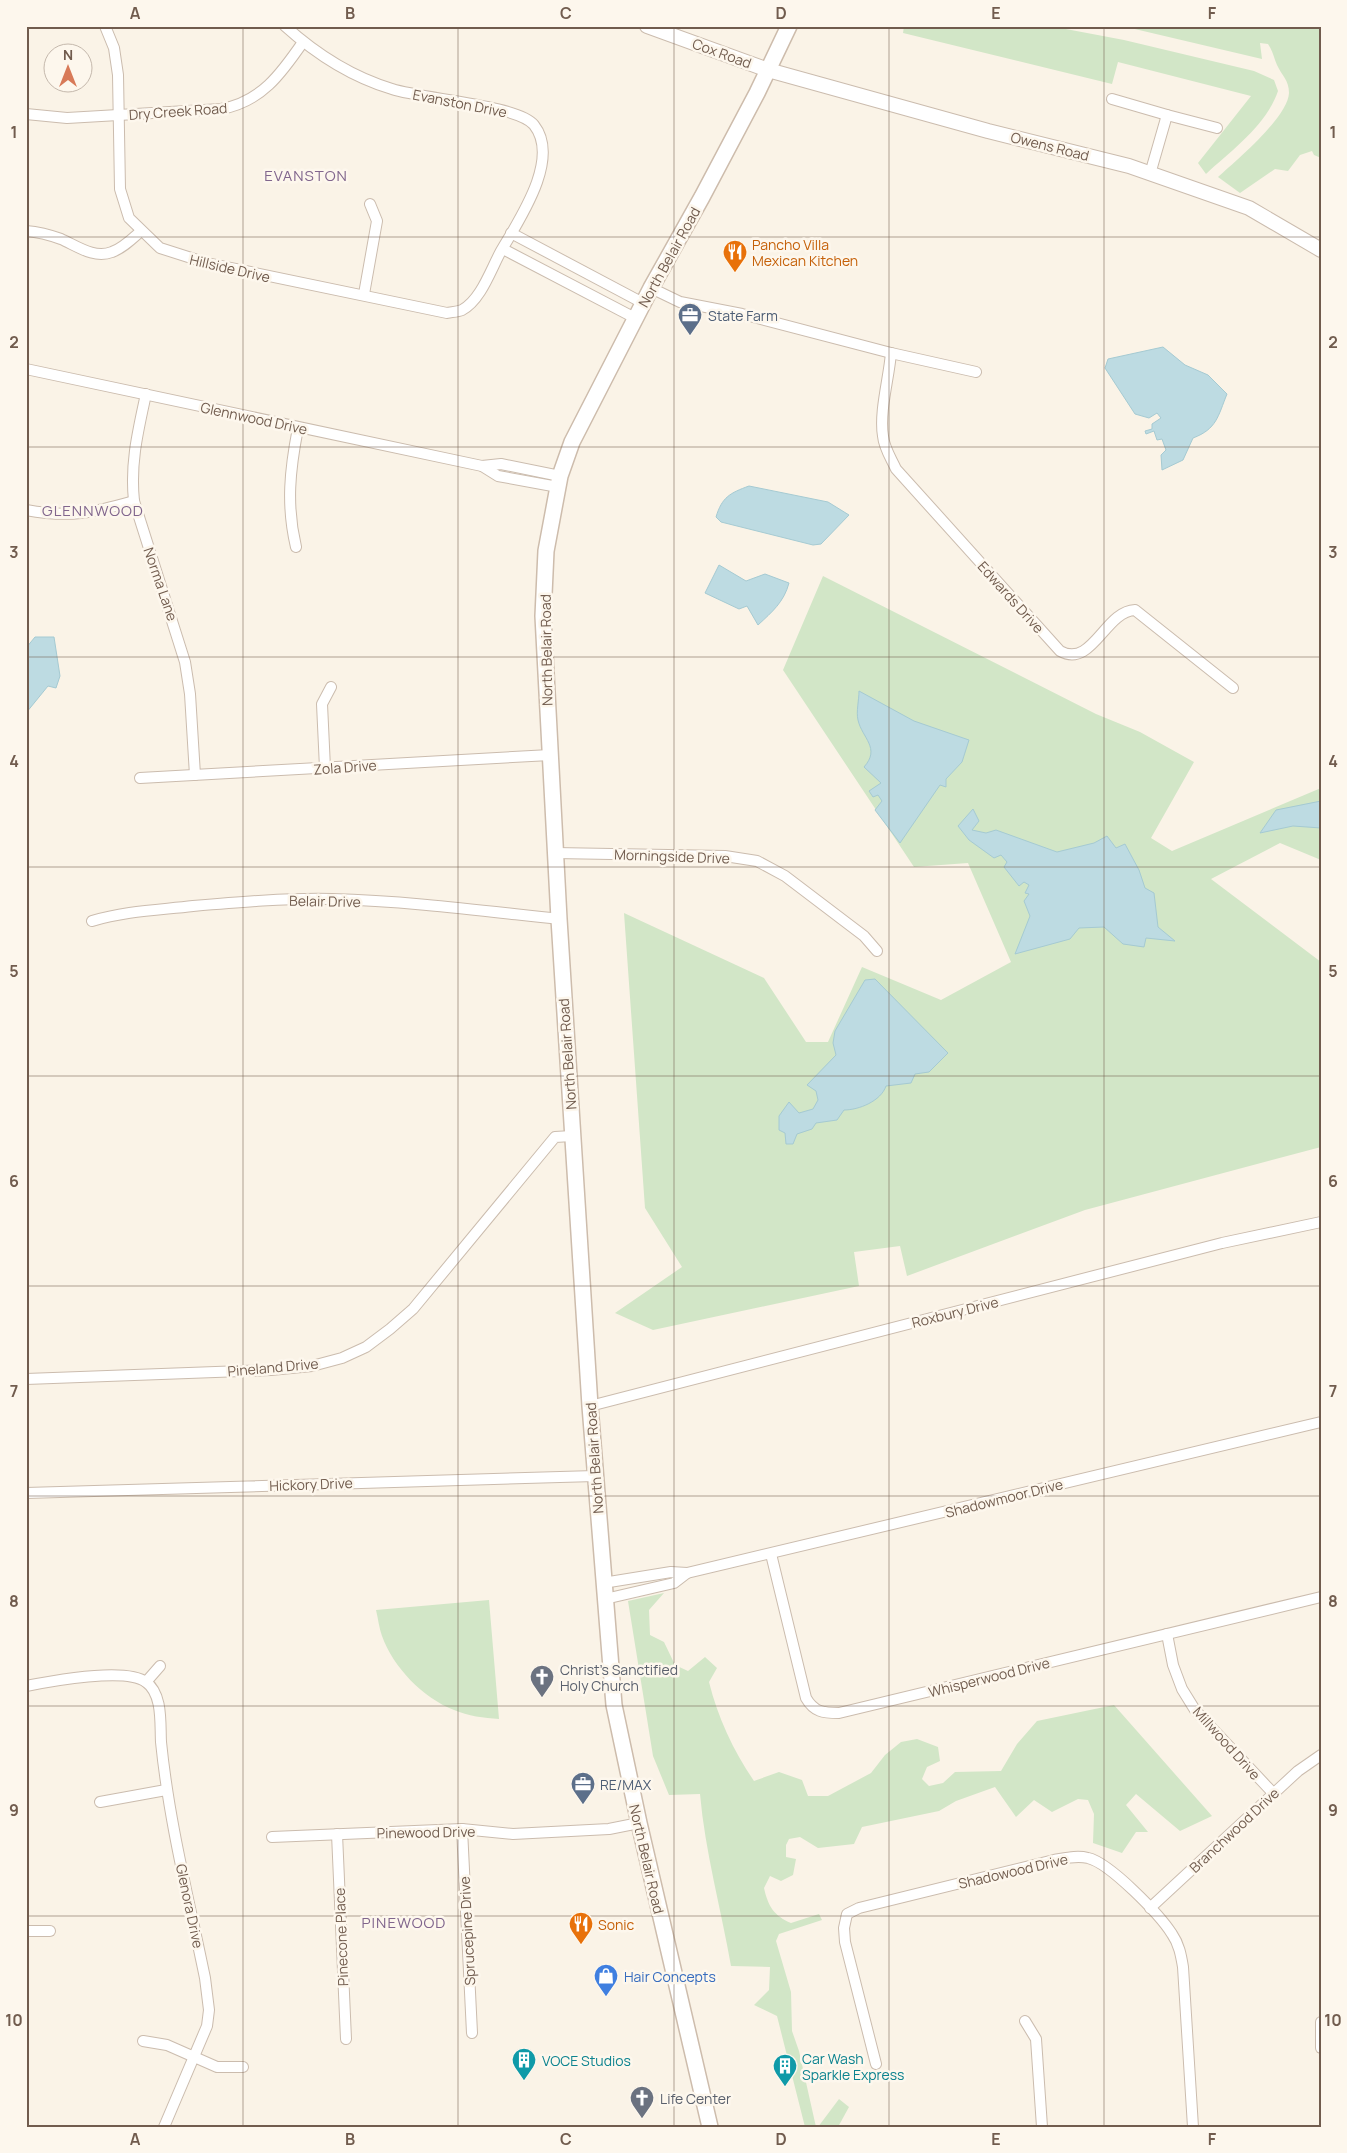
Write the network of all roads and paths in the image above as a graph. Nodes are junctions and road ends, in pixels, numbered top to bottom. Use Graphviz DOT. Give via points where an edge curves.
graph roads {
  1 [pos="105,26"];
  2 [pos="285,26"];
  3 [pos="647,26"];
  4 [pos="789,26"];
  5 [pos="303,42"];
  6 [pos="768,70"];
  7 [pos="1112,99"];
  8 [pos="26,114"];
  9 [pos="1167,114"];
  10 [pos="120,115"];
  11 [pos="1217,128"];
  12 [pos="1150,174"];
  13 [pos="370,204"];
  14 [pos="141,231"];
  15 [pos="26,232"];
  16 [pos="512,233"];
  17 [pos="503,248"];
  18 [pos="1321,250"];
  19 [pos="651,288"];
  20 [pos="364,294"];
  21 [pos="643,303"];
  22 [pos="636,318"];
  23 [pos="891,353"];
  24 [pos="26,369"];
  25 [pos="976,372"];
  26 [pos="146,394"];
  27 [pos="298,428"];
  28 [pos="559,481"];
  29 [pos="134,501"];
  30 [pos="26,510"];
  31 [pos="296,547"];
  32 [pos="331,687"];
  33 [pos="1233,688"];
  34 [pos="550,755"];
  35 [pos="325,768"];
  36 [pos="195,775"];
  37 [pos="140,778"];
  38 [pos="555,853"];
  39 [pos="559,920"];
  40 [pos="92,921"];
  41 [pos="877,951"];
  42 [pos="572,1136"];
  43 [pos="1321,1222"];
  44 [pos="26,1379"];
  45 [pos="590,1406"];
  46 [pos="1321,1422"];
  47 [pos="595,1476"];
  48 [pos="26,1494"];
  49 [pos="771,1554"];
  50 [pos="688,1573"];
  51 [pos="646,1576"];
  52 [pos="603,1583"];
  53 [pos="648,1589"];
  54 [pos="1321,1597"];
  55 [pos="605,1599"];
  56 [pos="1167,1634"];
  57 [pos="160,1666"];
  58 [pos="146,1682"];
  59 [pos="26,1686"];
  60 [pos="1321,1755"];
  61 [pos="166,1790"];
  62 [pos="1273,1794"];
  63 [pos="100,1802"];
  64 [pos="639,1823"];
  65 [pos="462,1829"];
  66 [pos="337,1834"];
  67 [pos="272,1837"];
  68 [pos="1150,1908"];
  69 [pos="26,1931"];
  70 [pos="50,1931"];
  71 [pos="1025,2021"];
  72 [pos="1321,2022"];
  73 [pos="472,2033"];
  74 [pos="346,2039"];
  75 [pos="143,2041"];
  76 [pos="1321,2048"];
  77 [pos="194,2056"];
  78 [pos="876,2064"];
  79 [pos="243,2067"];
  80 [pos="164,2127"];
  81 [pos="710,2127"];
  82 [pos="1042,2127"];
  83 [pos="1193,2127"];
  1 -- 10 [label="street, Hillside Drive" via="114,48"];
  2 -- 5 [label="street, Evanston Drive"];
  3 -- 6 [label="street, Cox Road"];
  4 -- 6 [label="main road, North Belair Road"];
  5 -- 10 [label="street, Dry Creek Road" via="276,79 256,98 239,106"];
  5 -- 16 [label="street, Evanston Drive" via="362,78 392,90 506,111 520,115 534,125 541,138 543,167"];
  6 -- 12 [label="street, Owens Road"];
  6 -- 19 [label="main road, North Belair Road"];
  7 -- 9 [label="street"];
  8 -- 10 [label="street, Dry Creek Road" via="67,118"];
  9 -- 11 [label="street"];
  9 -- 12 [label="street"];
  10 -- 14 [label="street, Hillside Drive" via="120,189 129,218"];
  12 -- 18 [label="street, Owens Road" via="1249,208"];
  13 -- 20 [label="street" via="378,221"];
  14 -- 15 [label="street" via="122,247 98,254 59,239"];
  14 -- 20 [label="street, Hillside Drive" via="160,248 184,257"];
  16 -- 17 [label="street, Evanston Drive"];
  16 -- 21 [label="street"];
  17 -- 20 [label="street, Hillside Drive" via="472,302 460,311 447,313"];
  17 -- 22 [label="street"];
  19 -- 21 [label="main road, North Belair Road"];
  19 -- 23 [label="street" via="680,302 742,314"];
  21 -- 22 [label="main road, North Belair Road"];
  22 -- 28 [label="main road, North Belair Road" via="572,442"];
  23 -- 25 [label="street"];
  23 -- 33 [label="street, Edwards Drive" via="882,420 887,451 896,469 1060,651 1076,656 1084,652 1119,616 1135,610"];
  24 -- 26 [label="street, Glennwood Drive"];
  26 -- 27 [label="street, Glennwood Drive"];
  26 -- 29 [label="street, Norma Lane" via="134,448 131,476"];
  27 -- 28 [label="street, Glennwood Drive" via="482,466 498,476"];
  27 -- 31 [label="street" via="288,496"];
  28 -- 34 [label="main road, North Belair Road" via="546,551 543,616"];
  29 -- 30 [label="street" via="82,515"];
  29 -- 36 [label="street, Norma Lane" via="186,662"];
  32 -- 35 [label="street" via="322,704"];
  34 -- 35 [label="street, Zola Drive"];
  34 -- 38 [label="main road, North Belair Road"];
  35 -- 36 [label="street, Zola Drive"];
  36 -- 37 [label="street, Zola Drive"];
  38 -- 39 [label="main road, North Belair Road"];
  38 -- 41 [label="street, Morningside Drive" via="725,856 757,862 786,876 864,936"];
  39 -- 40 [label="street, Belair Drive" via="401,903 279,900 114,914"];
  39 -- 42 [label="main road, North Belair Road"];
  42 -- 44 [label="street, Pineland Drive" via="555,1137 413,1309 366,1347 342,1358 288,1368"];
  42 -- 45 [label="main road, North Belair Road"];
  43 -- 45 [label="street, Roxbury Drive" via="1222,1243"];
  45 -- 47 [label="main road, North Belair Road"];
  46 -- 49 [label="street, Shadowmoor Drive"];
  47 -- 48 [label="street, Hickory Drive"];
  47 -- 52 [label="main road, North Belair Road"];
  49 -- 50 [label="street, Shadowmoor Drive"];
  49 -- 56 [label="street, Whisperwood Drive" via="806,1698 812,1708 824,1713 839,1713"];
  50 -- 51 [label="street, Shadowmoor Drive"];
  50 -- 53 [label="street, Shadowmoor Drive" via="674,1583"];
  51 -- 52 [label="street, Shadowmoor Drive"];
  51 -- 53 [label="street"];
  52 -- 55 [label="main road, North Belair Road"];
  53 -- 55 [label="street, Shadowmoor Drive"];
  54 -- 56 [label="street, Whisperwood Drive"];
  55 -- 64 [label="main road, North Belair Road" via="614,1704"];
  56 -- 62 [label="street, Millwood Drive" via="1182,1689 1195,1710"];
  57 -- 58 [label="street"];
  58 -- 59 [label="street" via="127,1675 93,1676"];
  58 -- 61 [label="street, Glenora Drive" via="157,1698"];
  60 -- 62 [label="street, Branchwood Drive"];
  61 -- 63 [label="street"];
  61 -- 77 [label="street, Glenora Drive" via="208,1992 207,2026"];
  62 -- 68 [label="street, Branchwood Drive"];
  64 -- 65 [label="street, Pinewood Drive" via="609,1829 513,1834"];
  64 -- 81 [label="main road, North Belair Road"];
  65 -- 66 [label="street, Pinewood Drive"];
  65 -- 73 [label="street, Sprucepine Drive"];
  66 -- 67 [label="street, Pinewood Drive"];
  66 -- 74 [label="street, Pinecone Place"];
  68 -- 78 [label="street, Shadowood Drive" via="1105,1865 1073,1856 859,1908 847,1914 846,1942"];
  68 -- 83 [label="street, Shadowood Drive" via="1172,1934 1180,1950"];
  69 -- 70 [label="street"];
  71 -- 82 [label="street" via="1036,2039"];
  72 -- 76 [label="street"];
  75 -- 77 [label="street" via="167,2045"];
  77 -- 79 [label="street" via="217,2066"];
  77 -- 80 [label="street, Glenora Drive"];
}
